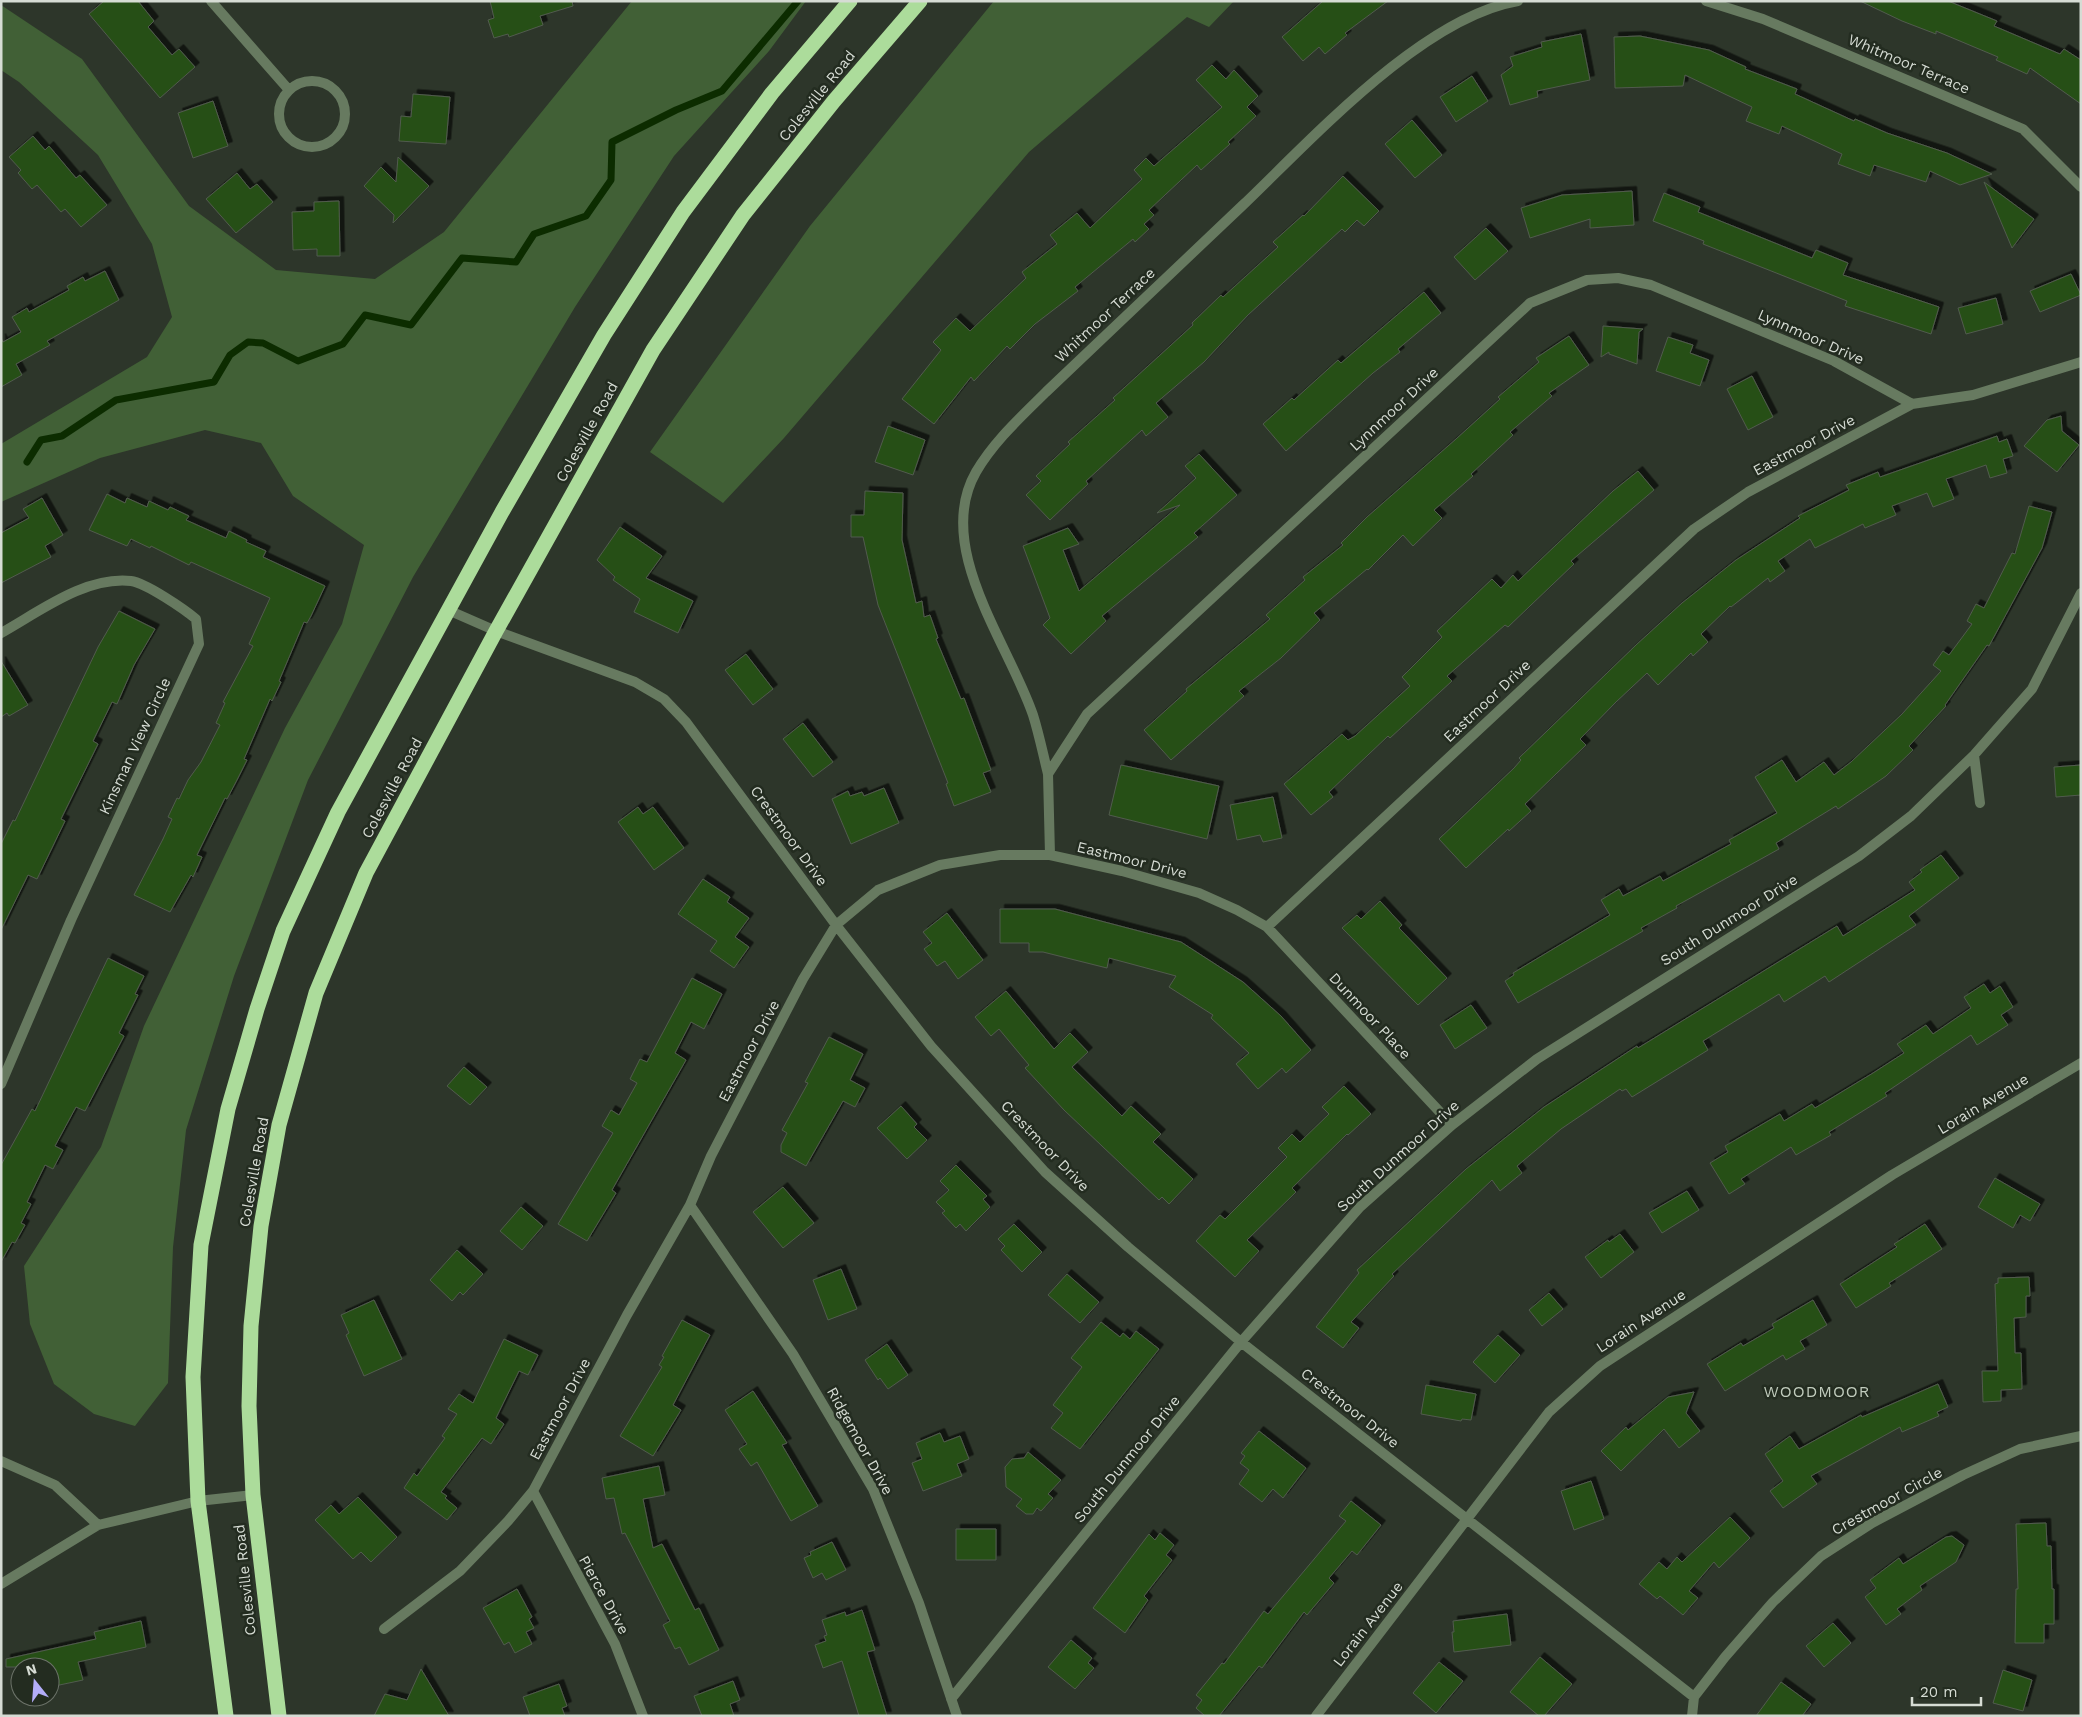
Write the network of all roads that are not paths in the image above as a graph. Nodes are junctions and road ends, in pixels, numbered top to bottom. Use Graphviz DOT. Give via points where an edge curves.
graph roads {
  1 [pos="211,1"];
  2 [pos="850,1"];
  3 [pos="920,1"];
  4 [pos="1518,1"];
  5 [pos="1706,1"];
  6 [pos="289,90"];
  7 [pos="2081,187"];
  8 [pos="2081,362"];
  9 [pos="1912,404"];
  10 [pos="2081,593"];
  11 [pos="448,610"];
  12 [pos="496,631"];
  13 [pos="1,633"];
  14 [pos="1974,756"];
  15 [pos="1048,774"];
  16 [pos="1980,803"];
  17 [pos="1050,855"];
  18 [pos="836,925"];
  19 [pos="1267,927"];
  20 [pos="2081,1063"];
  21 [pos="1,1084"];
  22 [pos="1452,1125"];
  23 [pos="690,1205"];
  24 [pos="1241,1342"];
  25 [pos="2081,1436"];
  26 [pos="1,1461"];
  27 [pos="533,1491"];
  28 [pos="254,1495"];
  29 [pos="198,1501"];
  30 [pos="1468,1519"];
  31 [pos="98,1525"];
  32 [pos="1,1584"];
  33 [pos="384,1629"];
  34 [pos="1694,1697"];
  35 [pos="951,1699"];
  36 [pos="226,1716"];
  37 [pos="279,1716"];
  38 [pos="643,1716"];
  39 [pos="957,1716"];
  40 [pos="1316,1716"];
  41 [pos="1692,1716"];
  1 -- 6 [label="street"];
  2 -- 11 [label="highway" via="772,93 683,212 604,335"];
  3 -- 12 [label="highway, Colesville Road" via="834,101 744,215 653,350"];
  4 -- 15 [label="street, Whitmoor Terrace" via="1503,4 1446,29 1368,86 1046,392 997,442 975,473 965,502 963,535 968,566 1032,714"];
  5 -- 7 [label="street, Whitmoor Terrace" via="1763,19 2023,128"];
  6 -- 6 [label="street" via="279,111 284,132 302,146 325,145 334,138 344,118 344,107 334,90 316,82 297,85"];
  8 -- 9 [label="street, Eastmoor Drive" via="1973,395"];
  9 -- 15 [label="street, Lynnmoor Drive" via="1834,360 1651,285 1618,278 1587,280 1530,303 1087,714"];
  9 -- 19 [label="street, Eastmoor Drive" via="1748,492 1694,529"];
  10 -- 14 [label="street" via="2032,689"];
  11 -- 12 [label="street, Crestmoor Drive"];
  11 -- 29 [label="highway" via="338,812 283,931 228,1109 201,1245 193,1378"];
  12 -- 18 [label="street, Crestmoor Drive" via="635,682 664,700 686,722"];
  12 -- 28 [label="highway, Colesville Road" via="366,873 316,993 281,1115 261,1226 251,1326 249,1406"];
  13 -- 21 [label="street, Kinsman View Circle" via="99,583 132,581 180,605 196,619 199,644 71,920"];
  14 -- 16 [label="street"];
  14 -- 22 [label="street, South Dunmoor Drive" via="1911,816 1859,856 1537,1059"];
  15 -- 17 [label="street"];
  17 -- 18 [label="street, Eastmoor Drive" via="1000,856 940,865 878,890"];
  17 -- 19 [label="street, Eastmoor Drive" via="1199,893"];
  18 -- 23 [label="street, Eastmoor Drive" via="803,979 711,1156"];
  18 -- 24 [label="street, Crestmoor Drive" via="931,1046 1045,1172"];
  19 -- 22 [label="street, Dunmoor Place"];
  20 -- 30 [label="street, Lorain Avenue" via="1892,1175 1600,1366 1549,1412"];
  22 -- 24 [label="street, South Dunmoor Drive" via="1360,1207"];
  23 -- 27 [label="street, Eastmoor Drive"];
  23 -- 35 [label="street, Ridgemoor Drive" via="793,1354 873,1489 920,1603"];
  24 -- 30 [label="street, Crestmoor Drive"];
  24 -- 35 [label="street, South Dunmoor Drive"];
  25 -- 34 [label="street, Crestmoor Circle" via="2020,1449 1872,1523 1821,1556 1773,1602"];
  26 -- 31 [label="street" via="55,1484"];
  27 -- 33 [label="street, Eastmoor Drive" via="460,1571"];
  27 -- 38 [label="street, Pierce Drive" via="615,1644"];
  28 -- 29 [label="street"];
  28 -- 37 [label="highway, Colesville Road"];
  29 -- 31 [label="street"];
  29 -- 36 [label="highway"];
  30 -- 34 [label="street, Crestmoor Drive"];
  30 -- 40 [label="street, Lorain Avenue"];
  31 -- 32 [label="street"];
  34 -- 41 [label="street"];
  35 -- 39 [label="street, Ridgemoor Drive"];
}
